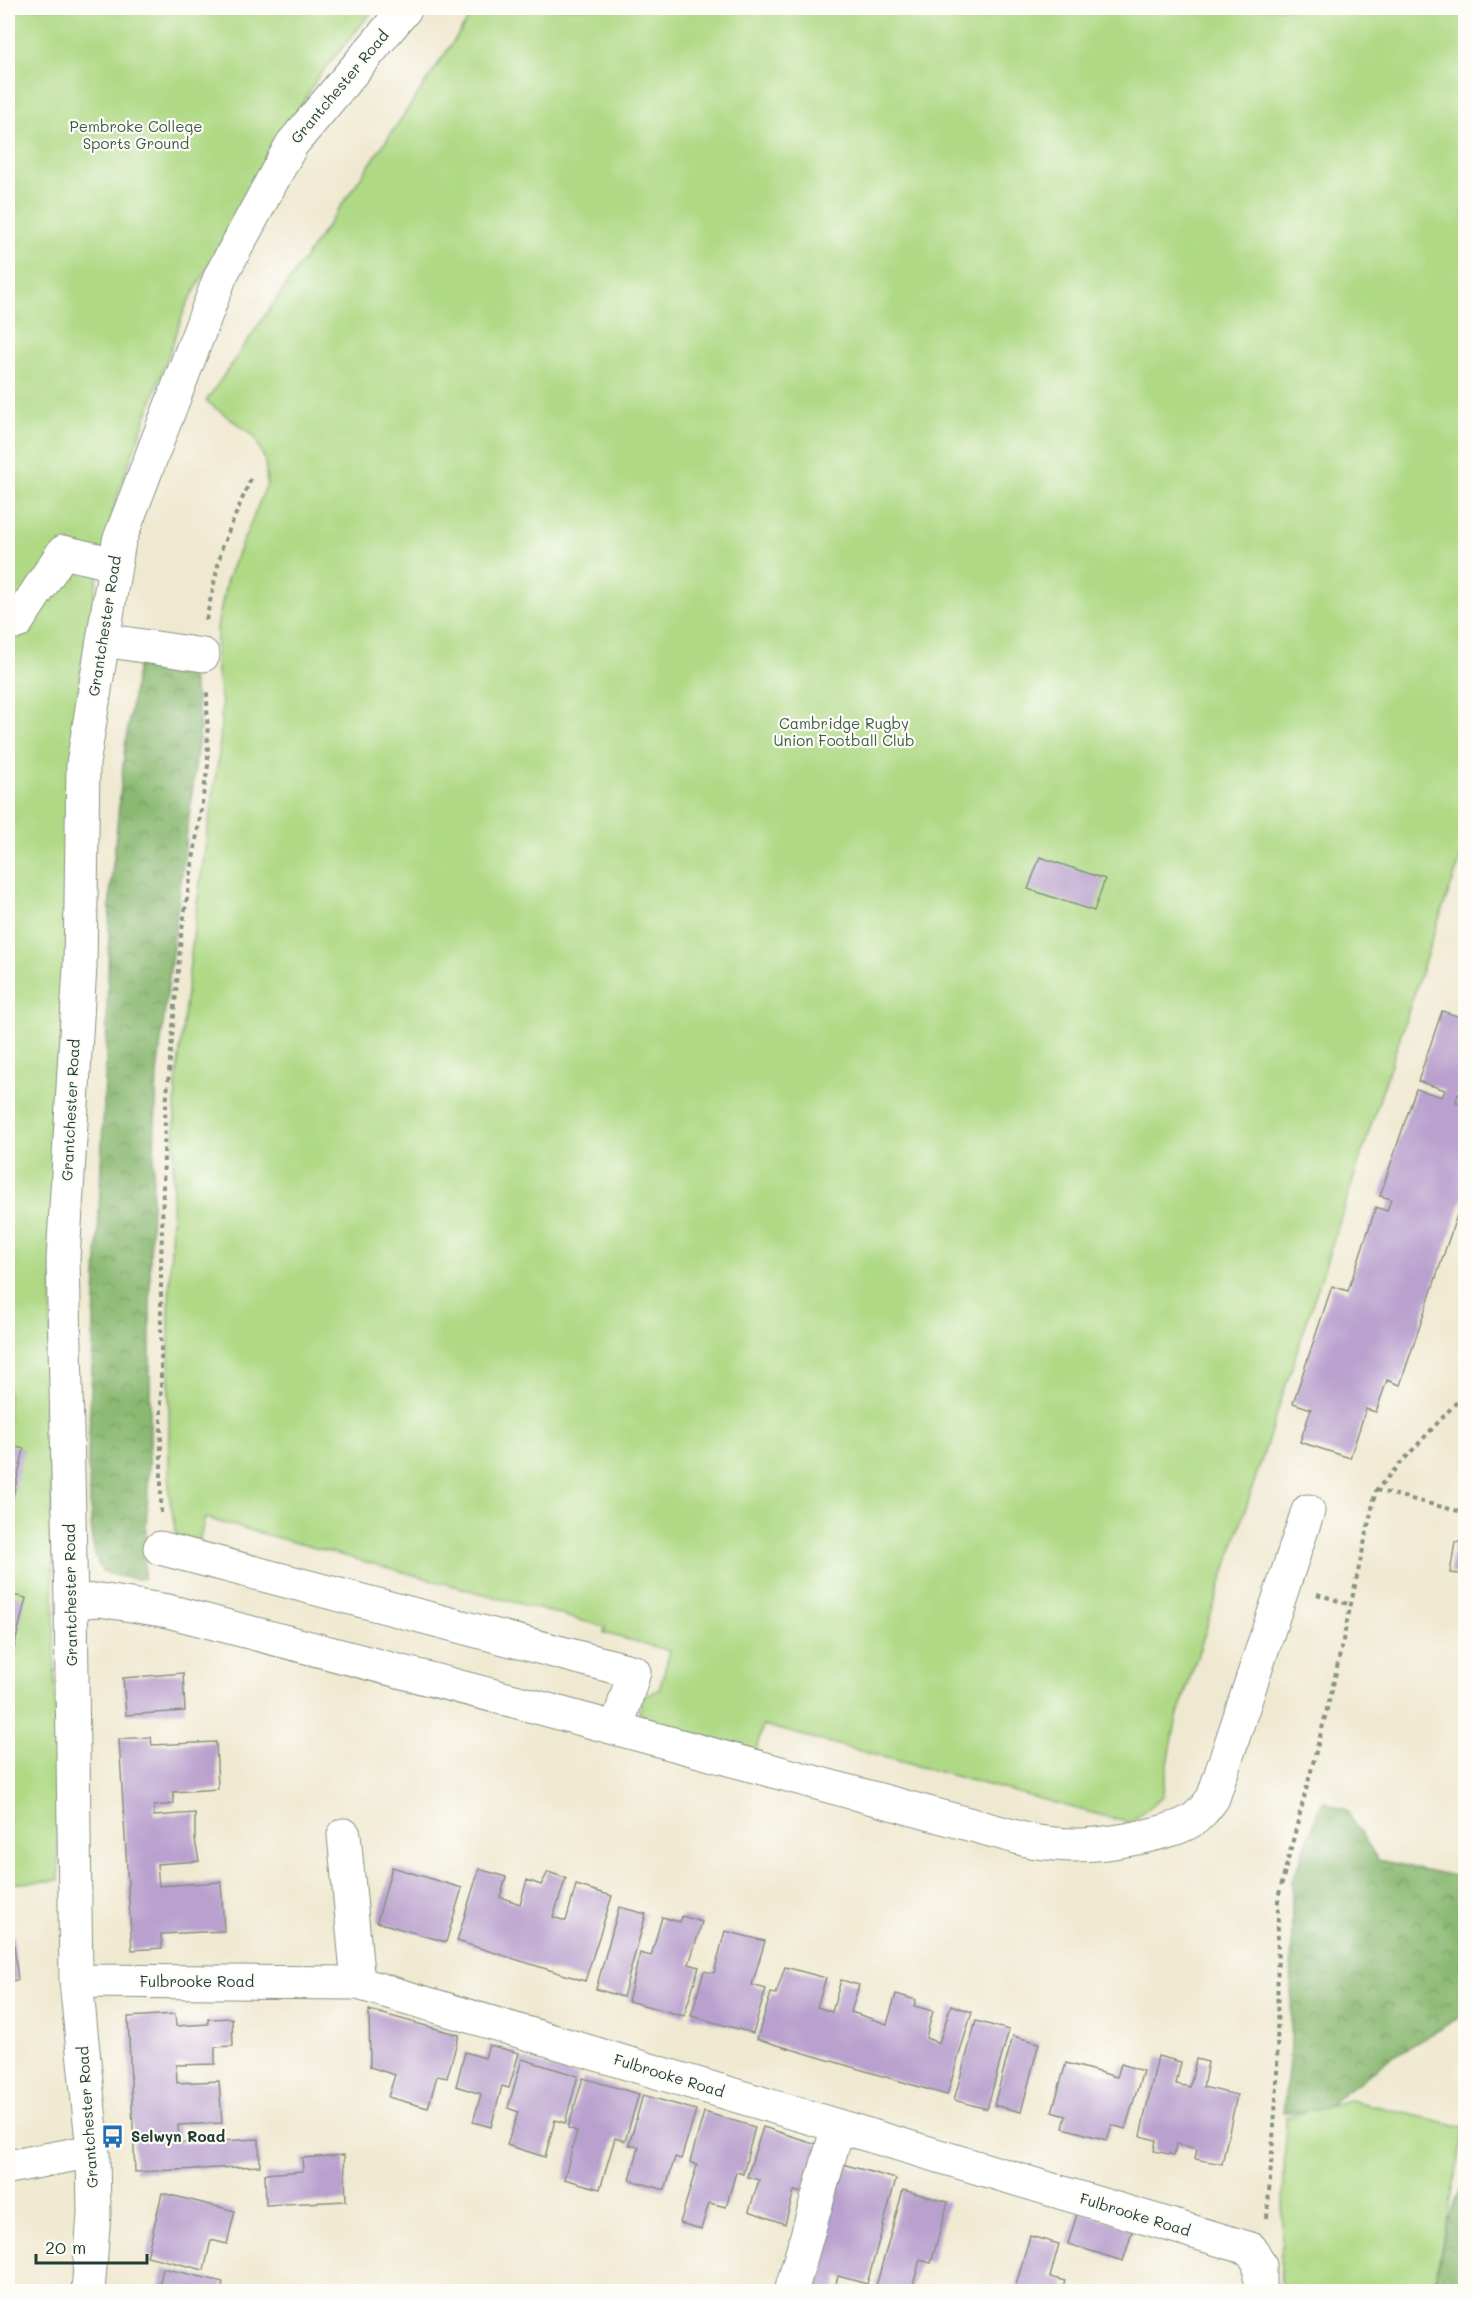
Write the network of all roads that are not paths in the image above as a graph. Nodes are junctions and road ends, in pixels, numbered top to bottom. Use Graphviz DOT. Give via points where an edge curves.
graph roads {
  1 [pos="406,8"];
  2 [pos="115,564"];
  3 [pos="8,619"];
  4 [pos="103,640"];
  5 [pos="203,655"];
  6 [pos="1308,1511"];
  7 [pos="160,1548"];
  8 [pos="71,1602"];
  9 [pos="617,1728"];
  10 [pos="344,1835"];
  11 [pos="76,1981"];
  12 [pos="358,1983"];
  13 [pos="838,2126"];
  14 [pos="93,2151"];
  15 [pos="8,2167"];
  16 [pos="88,2292"];
  17 [pos="791,2292"];
  18 [pos="1260,2292"];
  1 -- 2 [label="street, Grantchester Road" via="292,144 221,275 119,542"];
  2 -- 3 [label="street" via="63,552 17,622"];
  2 -- 4 [label="street, Grantchester Road"];
  4 -- 5 [label="street"];
  4 -- 8 [label="street, Grantchester Road" via="83,764 80,966 63,1260"];
  6 -- 9 [label="street" via="1213,1798 1191,1821 1177,1828 1100,1845 1049,1844"];
  7 -- 9 [label="street" via="634,1672"];
  8 -- 9 [label="street" via="99,1600 168,1611"];
  8 -- 11 [label="street, Grantchester Road"];
  10 -- 12 [label="street"];
  11 -- 12 [label="street, Fulbrooke Road"];
  11 -- 14 [label="street, Grantchester Road"];
  12 -- 13 [label="street, Fulbrooke Road"];
  13 -- 17 [label="street"];
  13 -- 18 [label="street, Fulbrooke Road" via="1251,2249 1260,2265"];
  14 -- 15 [label="street"];
  14 -- 16 [label="street, Grantchester Road" via="94,2214"];
}
